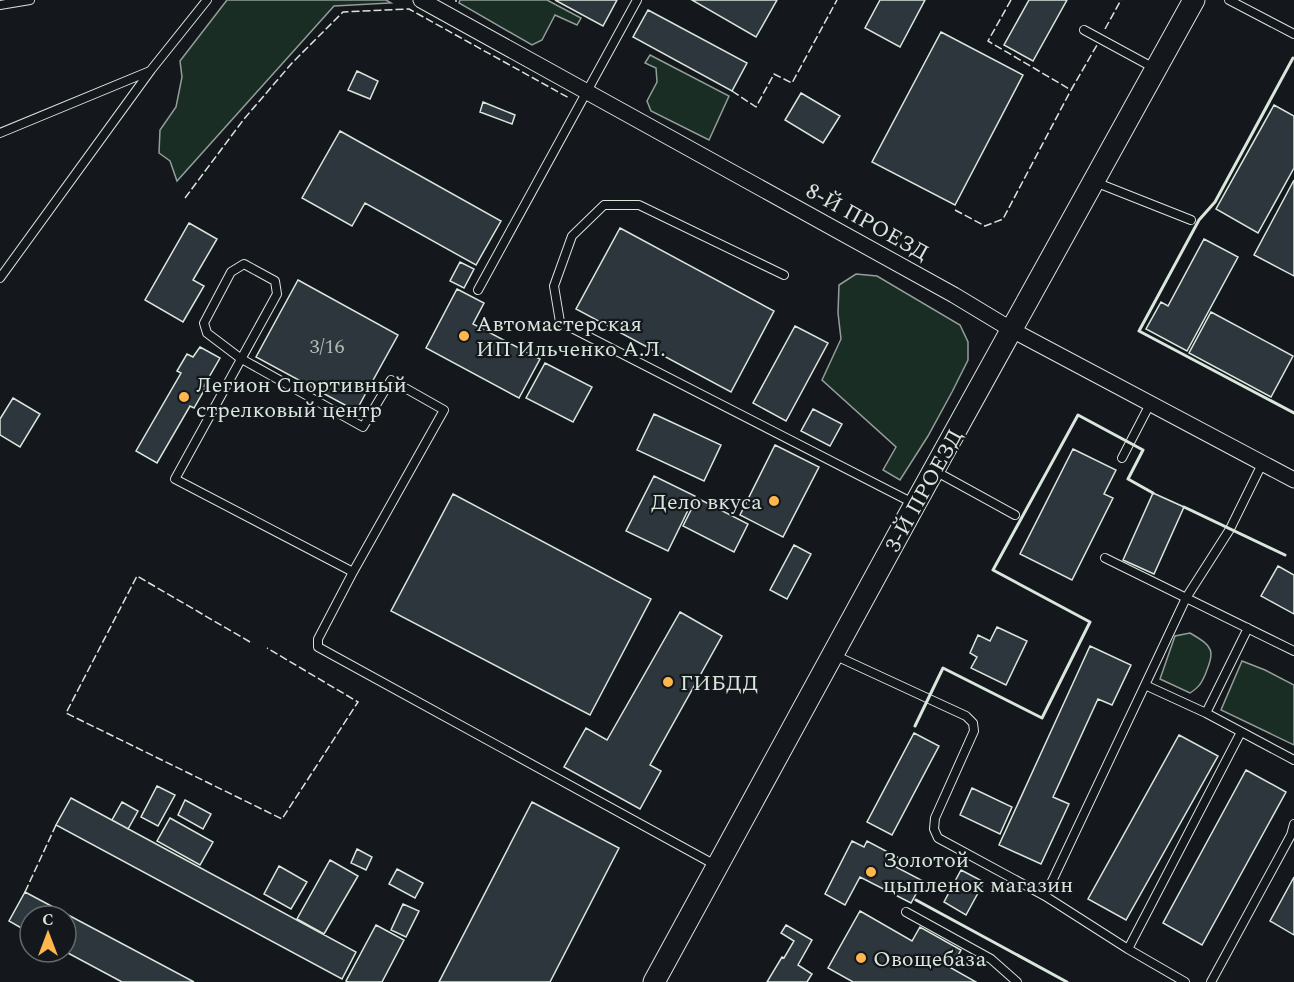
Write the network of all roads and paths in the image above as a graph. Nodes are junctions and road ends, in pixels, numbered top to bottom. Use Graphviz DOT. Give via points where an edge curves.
graph roads {
  1 [pos="30,0"];
  2 [pos="207,0"];
  3 [pos="421,0"];
  4 [pos="638,0"];
  5 [pos="1194,0"];
  6 [pos="1229,0"];
  7 [pos="0,5"];
  8 [pos="1084,30"];
  9 [pos="1294,34"];
  10 [pos="1156,69"];
  11 [pos="152,70"];
  12 [pos="588,91"];
  13 [pos="0,133"];
  14 [pos="1093,181"];
  15 [pos="1191,220"];
  16 [pos="784,275"];
  17 [pos="0,278"];
  18 [pos="478,290"];
  19 [pos="1012,330"];
  20 [pos="240,358"];
  21 [pos="1150,404"];
  22 [pos="1122,458"];
  23 [pos="1262,464"];
  24 [pos="933,470"];
  25 [pos="1294,480"];
  26 [pos="915,504"];
  27 [pos="1015,515"];
  28 [pos="1105,558"];
  29 [pos="353,572"];
  30 [pos="1186,598"];
  31 [pos="1248,628"];
  32 [pos="1294,651"];
  33 [pos="833,655"];
  34 [pos="1145,685"];
  35 [pos="1206,713"];
  36 [pos="1241,732"];
  37 [pos="1294,760"];
  38 [pos="1294,824"];
  39 [pos="718,866"];
  40 [pos="1045,896"];
  41 [pos="906,912"];
  42 [pos="1128,949"];
  43 [pos="654,982"];
  44 [pos="1017,982"];
  45 [pos="1185,982"];
  46 [pos="1211,982"];
  1 -- 7 [label="lane"];
  2 -- 11 [label="lane"];
  3 -- 12 [label="street, 8-Й ПРОЕЗД"];
  4 -- 12 [label="lane"];
  5 -- 10 [label="street, 3-Й ПРОЕЗД"];
  6 -- 9 [label="lane"];
  8 -- 10 [label="lane"];
  10 -- 14 [label="street, 3-Й ПРОЕЗД"];
  11 -- 13 [label="lane"];
  11 -- 17 [label="lane"];
  12 -- 18 [label="lane"];
  12 -- 19 [label="street, 8-Й ПРОЕЗД"];
  14 -- 15 [label="lane"];
  14 -- 19 [label="street, 3-Й ПРОЕЗД"];
  16 -- 26 [label="lane" via="639,205 604,205 572,236 554,286 560,322"];
  19 -- 21 [label="street, 8-Й ПРОЕЗД"];
  19 -- 24 [label="street, 3-Й ПРОЕЗД"];
  20 -- 20 [label="lane" via="277,294 275,281 244,264 231,272 204,323 207,333"];
  20 -- 29 [label="lane" via="175,479"];
  20 -- 29 [label="lane" via="363,427 391,380 444,410"];
  21 -- 22 [label="lane"];
  21 -- 23 [label="street, 8-Й ПРОЕЗД"];
  23 -- 25 [label="street, 8-Й ПРОЕЗД"];
  23 -- 30 [label="lane" via="1230,529"];
  24 -- 26 [label="street, 3-Й ПРОЕЗД"];
  24 -- 27 [label="lane"];
  26 -- 33 [label="street, 3-Й ПРОЕЗД"];
  28 -- 30 [label="lane"];
  29 -- 39 [label="lane" via="318,639 318,647"];
  30 -- 31 [label="lane"];
  30 -- 34 [label="lane"];
  31 -- 32 [label="lane"];
  31 -- 35 [label="lane"];
  33 -- 39 [label="street, 3-Й ПРОЕЗД"];
  33 -- 40 [label="lane" via="966,716 973,723 974,732 935,818 938,838"];
  34 -- 35 [label="lane"];
  34 -- 40 [label="lane"];
  35 -- 36 [label="lane"];
  36 -- 37 [label="lane"];
  36 -- 42 [label="lane"];
  38 -- 46 [label="lane"];
  39 -- 43 [label="street, 3-Й ПРОЕЗД"];
  40 -- 42 [label="lane"];
  41 -- 44 [label="lane" via="991,959"];
  42 -- 45 [label="lane"];
}
